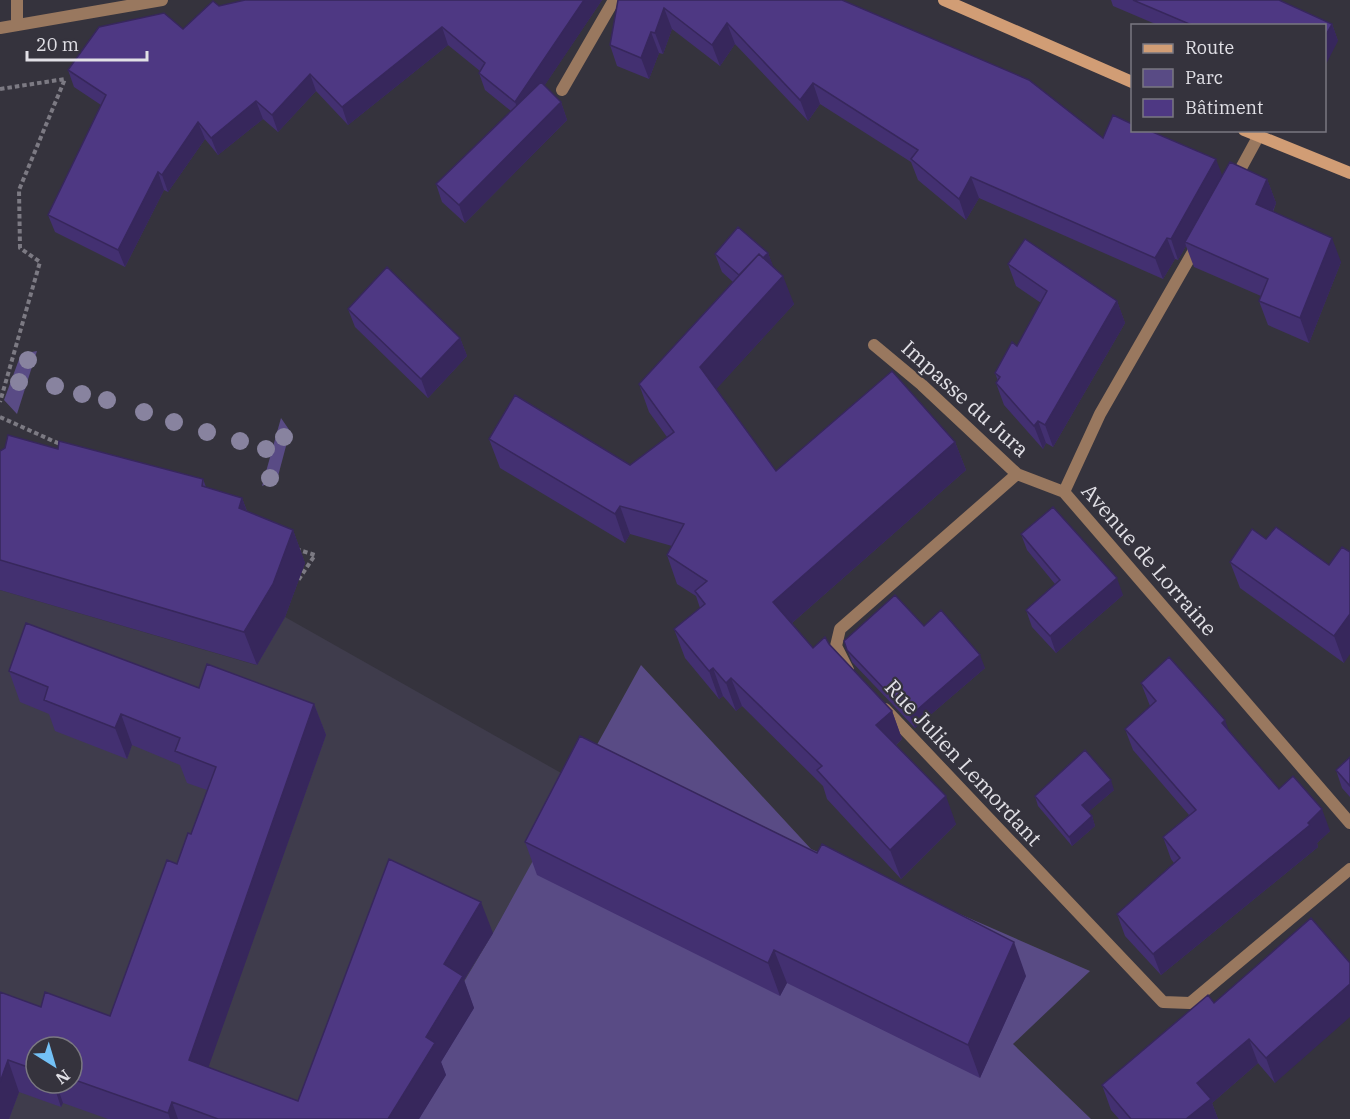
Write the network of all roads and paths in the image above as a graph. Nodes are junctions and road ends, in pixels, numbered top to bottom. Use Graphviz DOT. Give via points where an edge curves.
graph roads {
  1 [pos="17,0"];
  2 [pos="162,0"];
  3 [pos="614,0"];
  4 [pos="944,0"];
  5 [pos="17,25"];
  6 [pos="0,28"];
  7 [pos="1131,82"];
  8 [pos="0,89"];
  9 [pos="562,90"];
  10 [pos="1248,132"];
  11 [pos="1258,137"];
  12 [pos="1350,173"];
  13 [pos="1230,188"];
  14 [pos="1206,230"];
  15 [pos="874,345"];
  16 [pos="0,402"];
  17 [pos="0,417"];
  18 [pos="68,448"];
  19 [pos="1017,474"];
  20 [pos="1064,492"];
  21 [pos="293,548"];
  22 [pos="296,584"];
  23 [pos="853,676"];
  24 [pos="878,702"];
  25 [pos="1350,823"];
  26 [pos="1350,869"];
  1 -- 5 [label="street"];
  2 -- 5 [label="street"];
  3 -- 9 [label="street"];
  4 -- 7 [label="street"];
  5 -- 6 [label="street"];
  8 -- 16 [label="path" via="65,80 20,190 20,248 40,262"];
  10 -- 11 [label="street"];
  11 -- 12 [label="street"];
  11 -- 13 [label="street"];
  14 -- 20 [label="street, Avenue de Lorraine" via="1100,414"];
  15 -- 19 [label="street, Impasse du Jura"];
  17 -- 18 [label="path"];
  19 -- 20 [label="street, Impasse du Jura"];
  19 -- 23 [label="street, Rue Julien Lemordant" via="840,629 836,646"];
  20 -- 25 [label="street, Avenue de Lorraine"];
  21 -- 22 [label="path" via="315,555"];
  24 -- 26 [label="street, Rue Julien Lemordant" via="1162,1002 1190,1003"];
}
